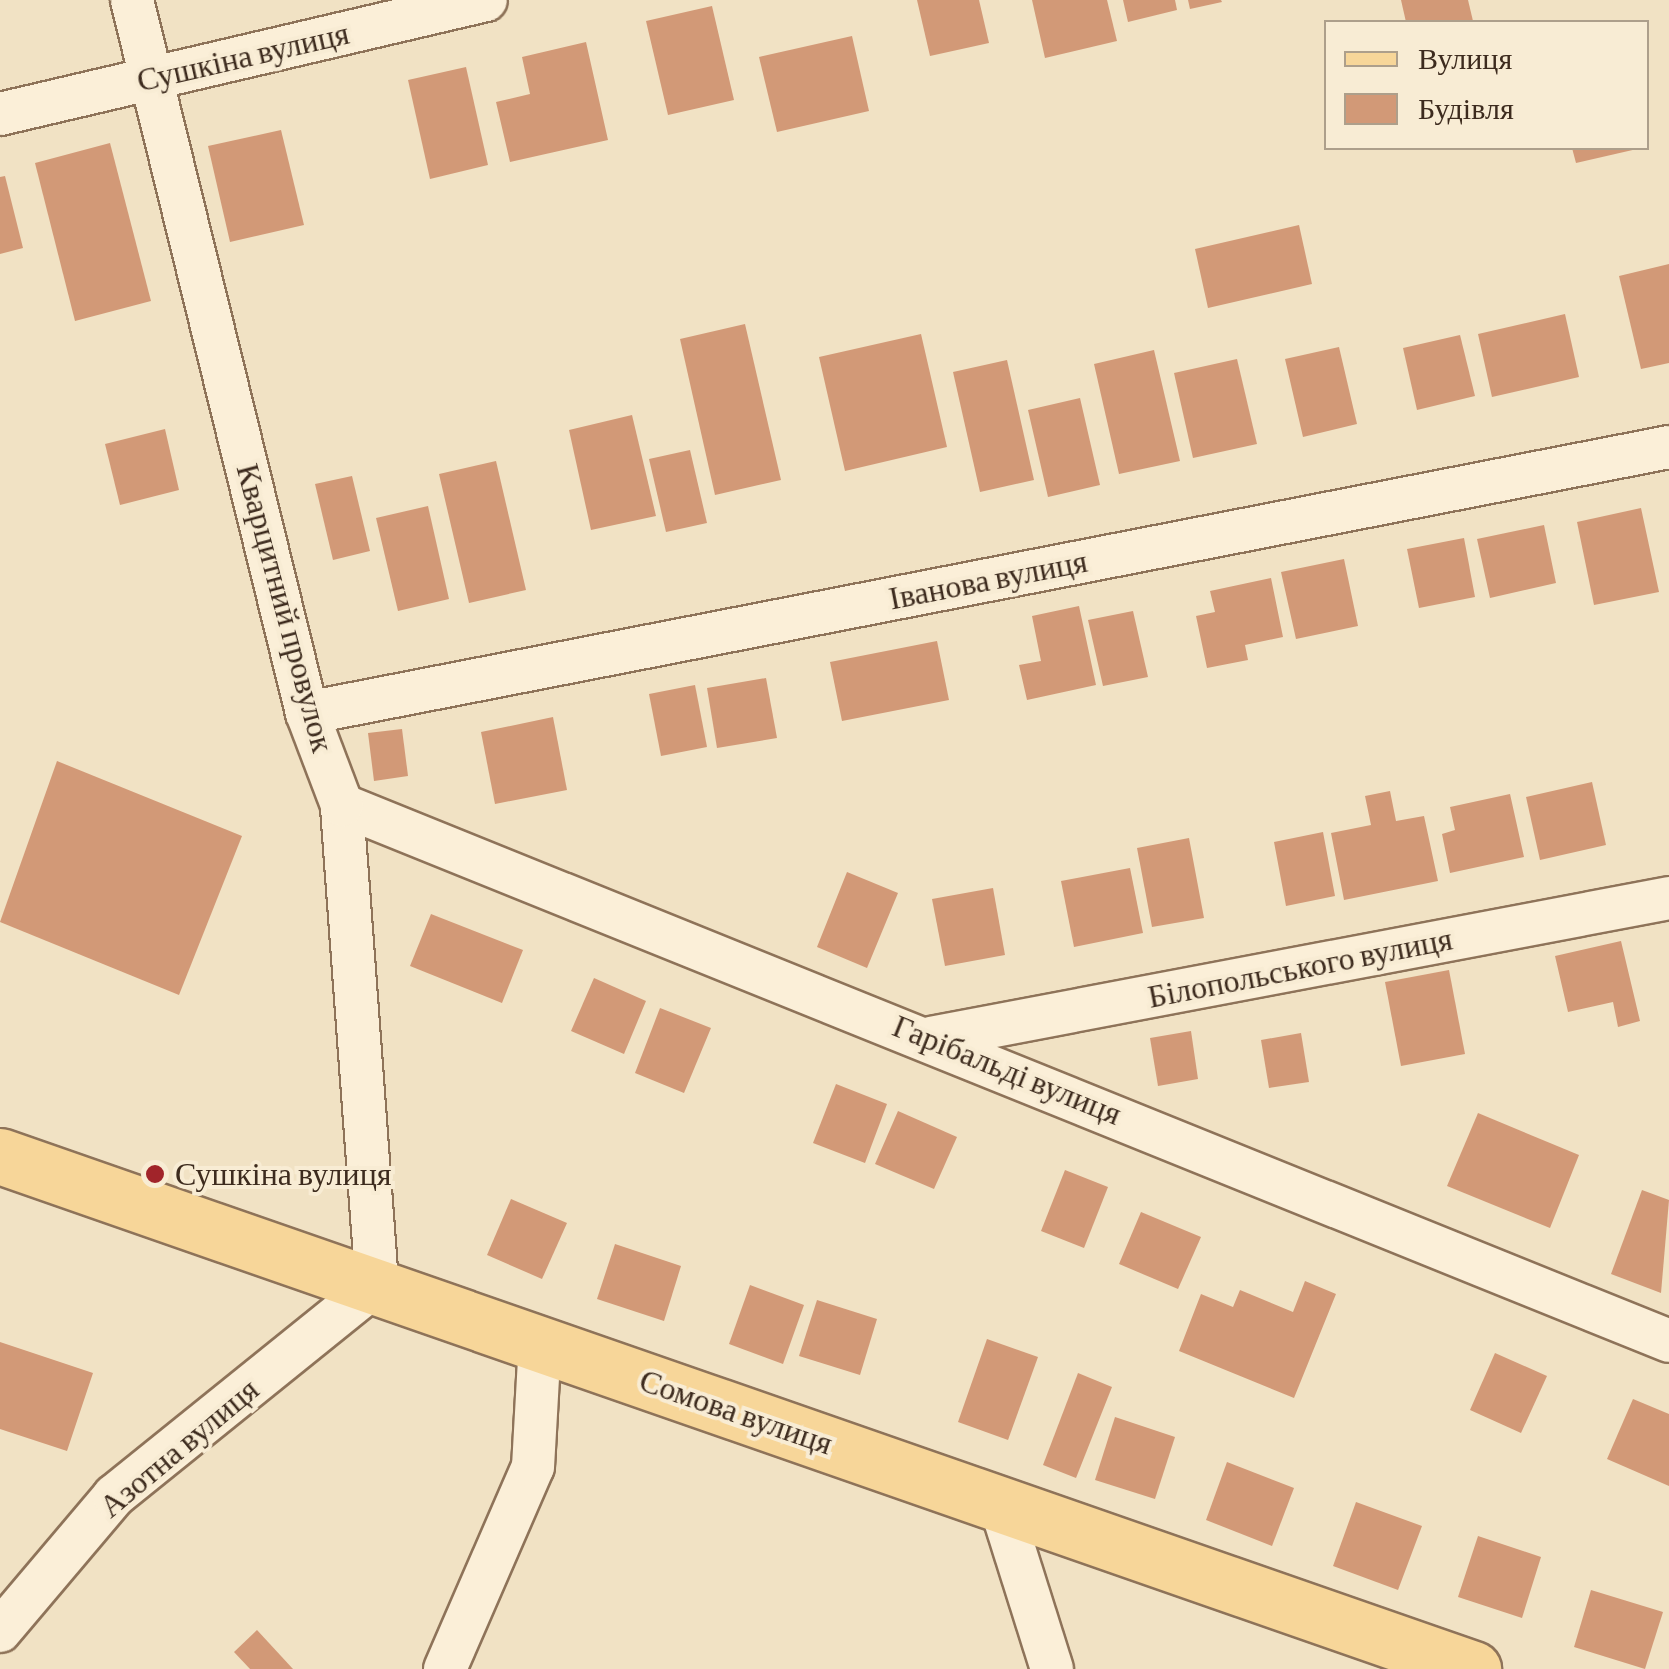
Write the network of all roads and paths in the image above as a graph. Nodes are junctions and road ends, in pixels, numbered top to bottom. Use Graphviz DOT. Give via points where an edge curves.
graph roads {
  1 [pos="132,0"];
  2 [pos="486,0"];
  3 [pos="152,79"];
  4 [pos="0,114"];
  5 [pos="1669,447"];
  6 [pos="307,713"];
  7 [pos="342,804"];
  8 [pos="1669,898"];
  9 [pos="930,1038"];
  10 [pos="0,1156"];
  11 [pos="378,1284"];
  12 [pos="1669,1341"];
  13 [pos="540,1343"];
  14 [pos="1000,1504"];
  15 [pos="0,1631"];
  16 [pos="1466,1668"];
  17 [pos="445,1669"];
  18 [pos="1052,1669"];
  1 -- 3 [label="street, Кварцитний провулок"];
  2 -- 3 [label="street, Сушкіна вулиця"];
  3 -- 4 [label="street, Сушкіна вулиця"];
  3 -- 6 [label="street, Кварцитний провулок"];
  5 -- 6 [label="street, Іванова вулиця"];
  6 -- 7 [label="street, Кварцитний провулок"];
  7 -- 9 [label="street, Гарібальді вулиця"];
  7 -- 11 [label="street, Кварцитний провулок"];
  8 -- 9 [label="street, Білопольського вулиця"];
  9 -- 12 [label="street, Гарібальді вулиця"];
  10 -- 11 [label="main road, Сомова вулиця"];
  11 -- 13 [label="main road, Сомова вулиця"];
  11 -- 15 [label="street, Азотна вулиця" via="114,1496"];
  13 -- 14 [label="main road, Сомова вулиця"];
  13 -- 17 [label="street" via="533,1467"];
  14 -- 16 [label="main road, Сомова вулиця"];
  14 -- 18 [label="street"];
}
